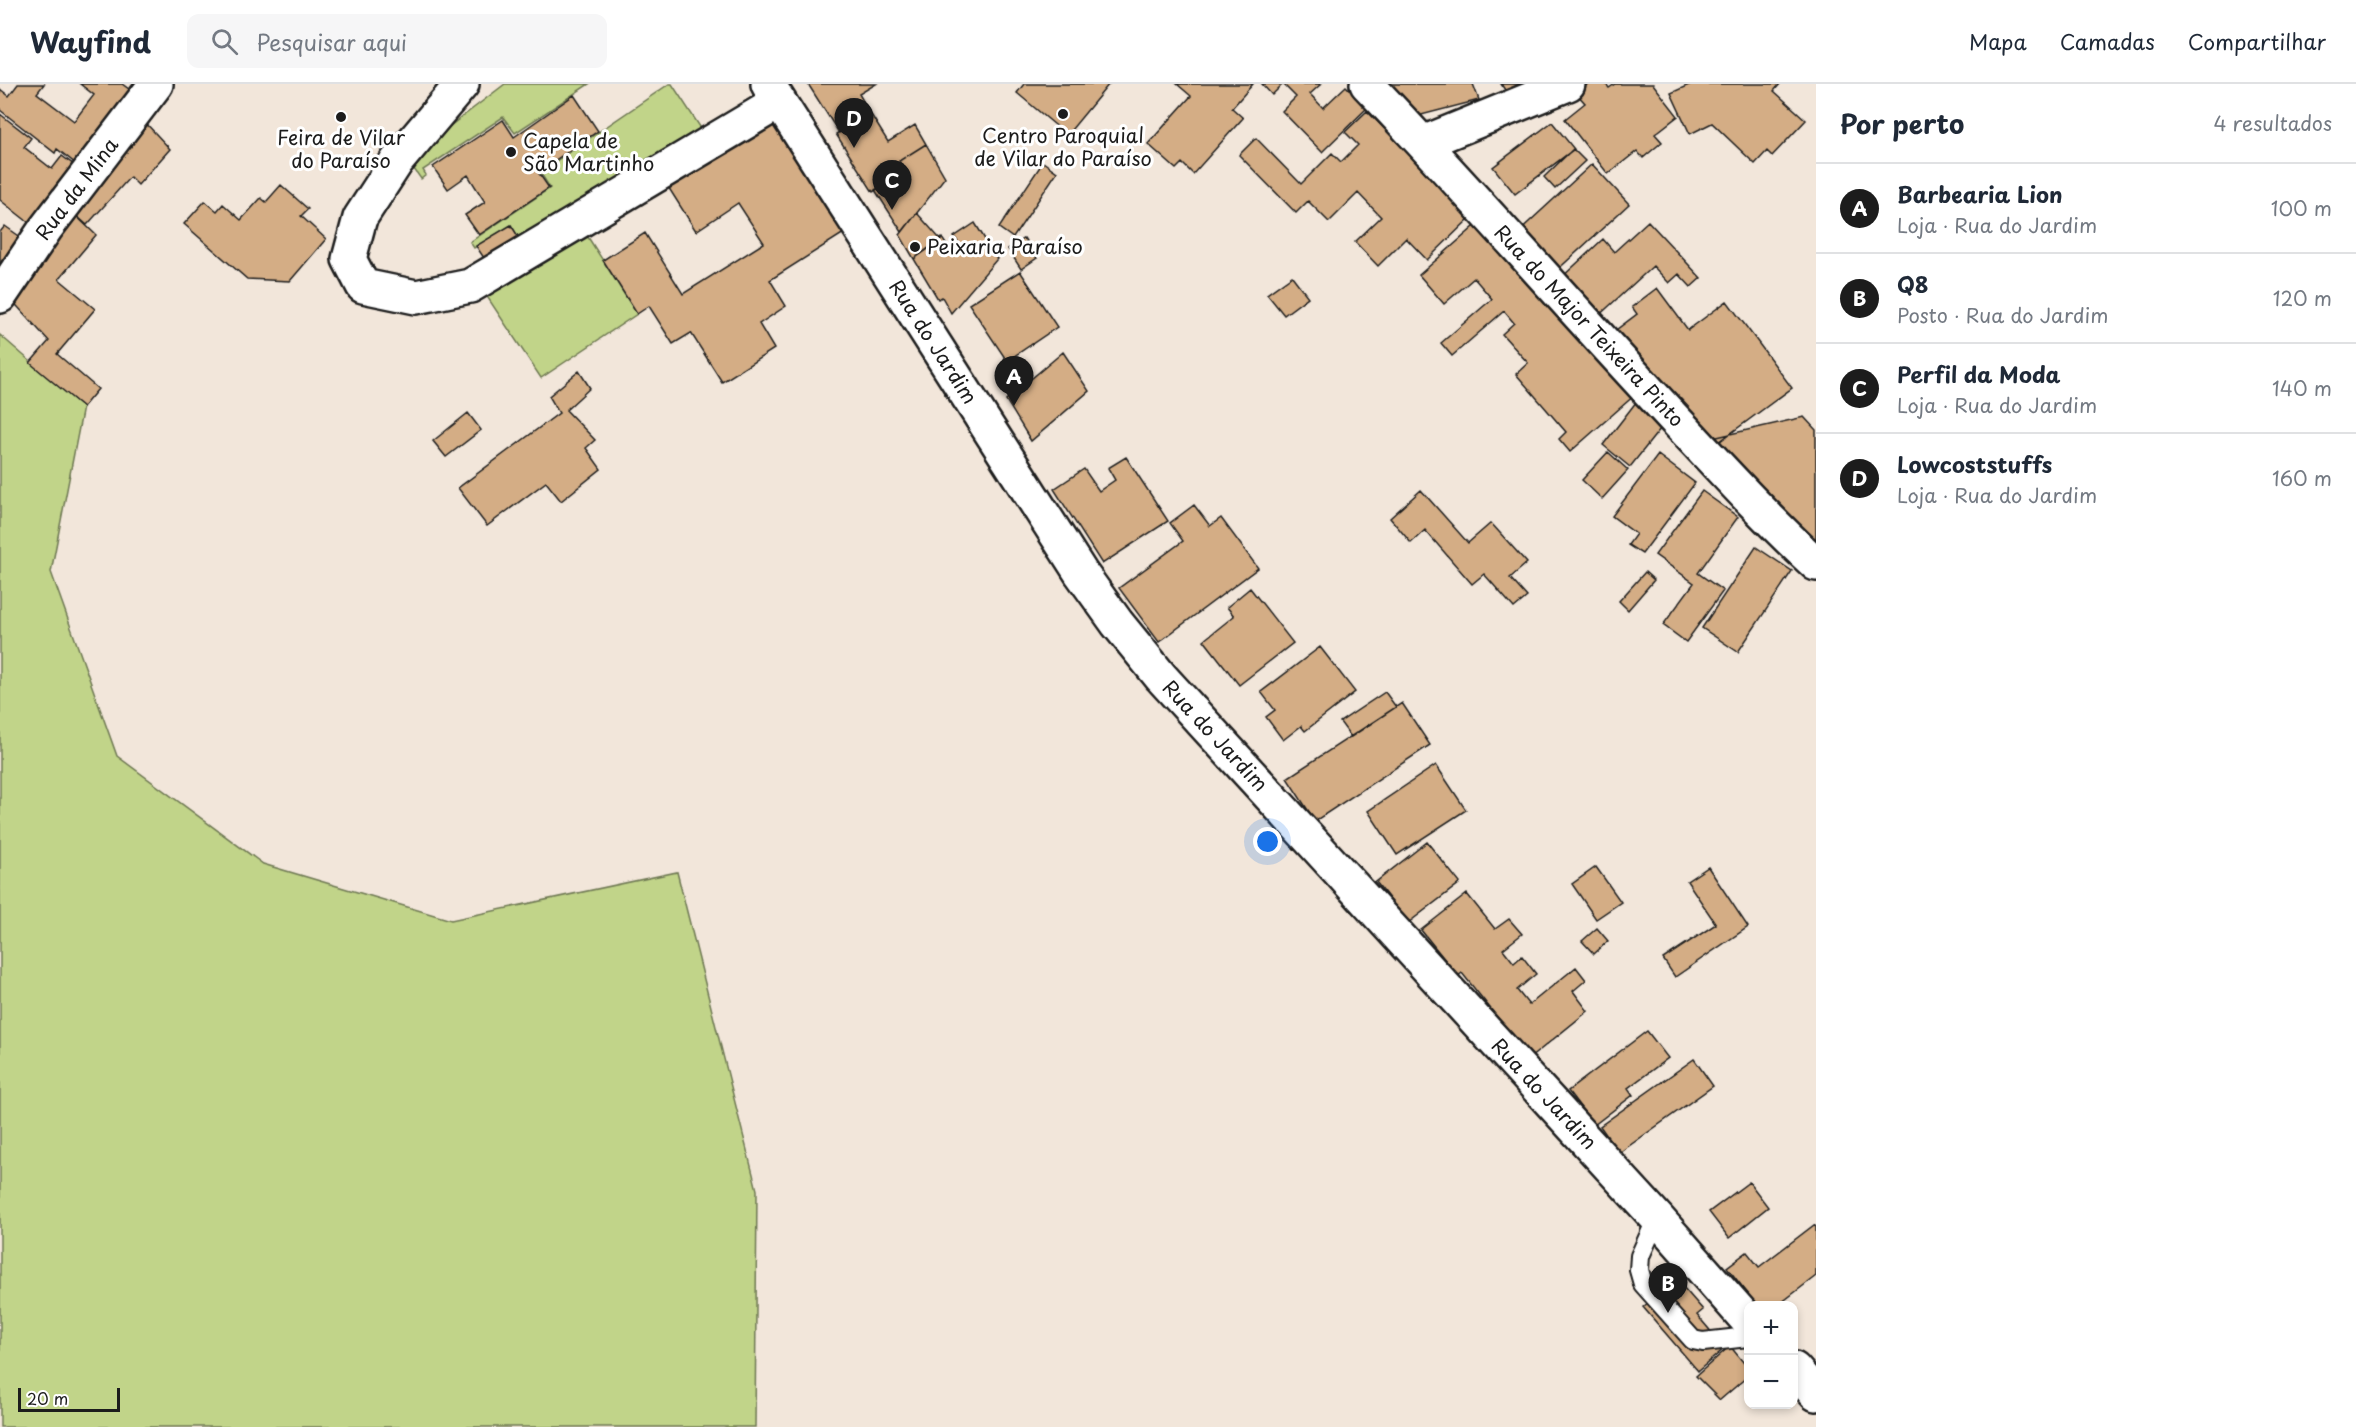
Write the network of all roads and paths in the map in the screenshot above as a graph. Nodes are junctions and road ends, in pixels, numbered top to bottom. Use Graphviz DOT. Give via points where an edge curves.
graph roads {
  1 [pos="156,84"];
  2 [pos="462,84"];
  3 [pos="1367,84"];
  4 [pos="1568,84"];
  5 [pos="774,93"];
  6 [pos="1423,143"];
  7 [pos="0,296"];
  8 [pos="1816,564"];
  9 [pos="1657,1218"];
  10 [pos="1744,1315"];
  11 [pos="1744,1338"];
  12 [pos="1798,1374"];
  13 [pos="1816,1394"];
  1 -- 7 [label="street, Rua da Mina" via="46,228"];
  2 -- 5 [label="street" via="397,161 360,218 349,259 363,286 416,297 470,286"];
  3 -- 6 [label="street, Rua do Major Teixeira Pinto"];
  4 -- 6 [label="street"];
  5 -- 9 [label="street, Rua do Jardim" via="1117,624 1161,677"];
  6 -- 8 [label="street, Rua do Major Teixeira Pinto" via="1588,328 1777,528"];
  9 -- 10 [label="street, Rua do Jardim"];
  9 -- 11 [label="lane" via="1640,1256 1643,1284 1693,1340"];
  12 -- 13 [label="street"];
}
